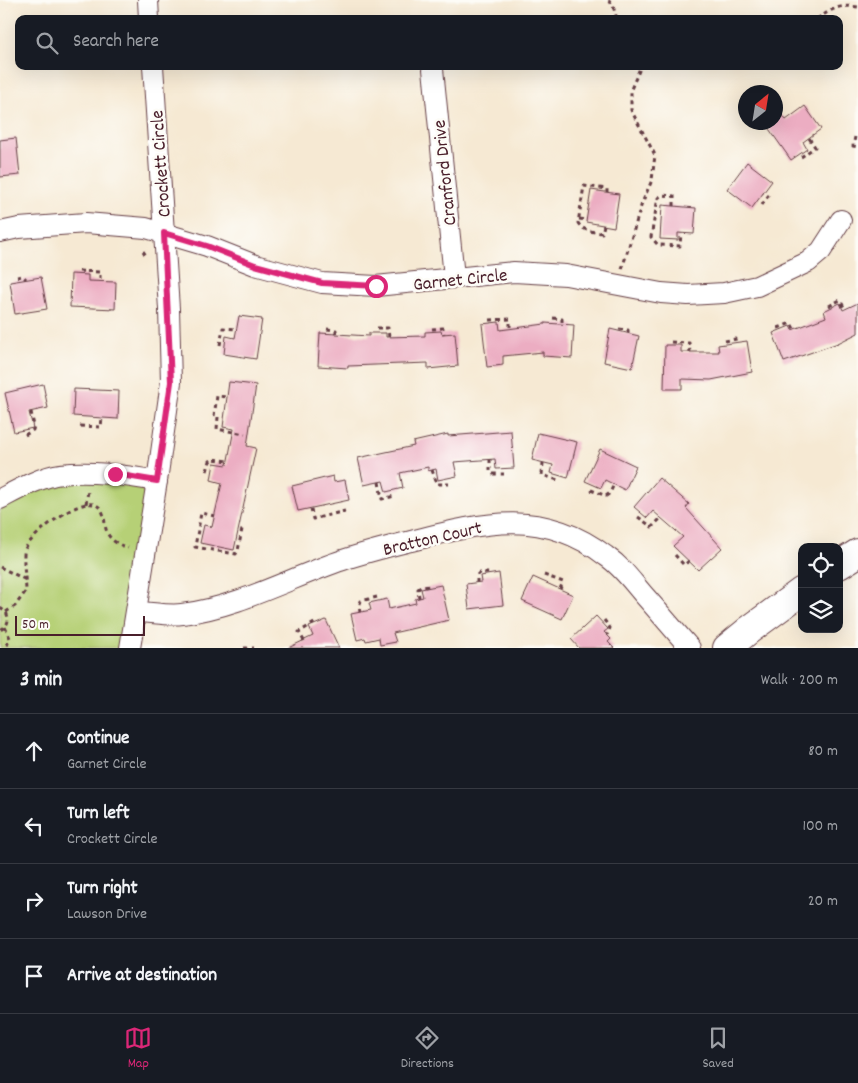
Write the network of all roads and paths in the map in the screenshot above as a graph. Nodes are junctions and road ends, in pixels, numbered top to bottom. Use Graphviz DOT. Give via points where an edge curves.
graph roads {
  1 [pos="148,0"];
  2 [pos="609,0"];
  3 [pos="858,7"];
  4 [pos="149,15"];
  5 [pos="616,15"];
  6 [pos="823,15"];
  7 [pos="153,70"];
  8 [pos="433,70"];
  9 [pos="639,70"];
  10 [pos="855,137"];
  11 [pos="809,138"];
  12 [pos="858,147"];
  13 [pos="801,157"];
  14 [pos="606,192"];
  15 [pos="763,193"];
  16 [pos="762,205"];
  17 [pos="674,206"];
  18 [pos="579,219"];
  19 [pos="586,220"];
  20 [pos="841,220"];
  21 [pos="604,225"];
  22 [pos="0,232"];
  23 [pos="164,233"];
  24 [pos="681,233"];
  25 [pos="80,271"];
  26 [pos="17,277"];
  27 [pos="454,277"];
  28 [pos="26,279"];
  29 [pos="100,281"];
  30 [pos="618,285"];
  31 [pos="829,306"];
  32 [pos="845,309"];
  33 [pos="553,318"];
  34 [pos="490,320"];
  35 [pos="562,324"];
  36 [pos="377,328"];
  37 [pos="510,328"];
  38 [pos="619,328"];
  39 [pos="778,328"];
  40 [pos="237,329"];
  41 [pos="327,329"];
  42 [pos="432,329"];
  43 [pos="794,329"];
  44 [pos="628,333"];
  45 [pos="336,334"];
  46 [pos="444,334"];
  47 [pos="389,337"];
  48 [pos="725,341"];
  49 [pos="672,342"];
  50 [pos="736,343"];
  51 [pos="220,346"];
  52 [pos="690,352"];
  53 [pos="227,397"];
  54 [pos="31,412"];
  55 [pos="102,418"];
  56 [pos="80,426"];
  57 [pos="245,434"];
  58 [pos="25,436"];
  59 [pos="490,459"];
  60 [pos="228,461"];
  61 [pos="543,463"];
  62 [pos="432,470"];
  63 [pos="207,471"];
  64 [pos="504,474"];
  65 [pos="558,480"];
  66 [pos="157,481"];
  67 [pos="379,482"];
  68 [pos="449,484"];
  69 [pos="614,484"];
  70 [pos="88,490"];
  71 [pos="590,490"];
  72 [pos="395,496"];
  73 [pos="0,499"];
  74 [pos="86,504"];
  75 [pos="311,509"];
  76 [pos="345,511"];
  77 [pos="215,516"];
  78 [pos="638,517"];
  79 [pos="661,518"];
  80 [pos="238,528"];
  81 [pos="128,548"];
  82 [pos="858,553"];
  83 [pos="675,555"];
  84 [pos="690,560"];
  85 [pos="843,562"];
  86 [pos="0,567"];
  87 [pos="489,572"];
  88 [pos="544,575"];
  89 [pos="26,580"];
  90 [pos="477,583"];
  91 [pos="430,586"];
  92 [pos="560,589"];
  93 [pos="798,594"];
  94 [pos="377,598"];
  95 [pos="419,598"];
  96 [pos="0,608"];
  97 [pos="6,612"];
  98 [pos="137,612"];
  99 [pos="360,612"];
  100 [pos="604,620"];
  101 [pos="316,622"];
  102 [pos="5,627"];
  103 [pos="0,630"];
  104 [pos="607,635"];
  105 [pos="304,641"];
  106 [pos="7,647"];
  107 [pos="130,648"];
  108 [pos="244,648"];
  109 [pos="254,648"];
  110 [pos="690,648"];
  111 [pos="727,648"];
  1 -- 4 [label="street"];
  2 -- 5 [label="path"];
  3 -- 6 [label="path" via="834,7"];
  7 -- 23 [label="street, Crockett Circle"];
  8 -- 27 [label="street, Cranford Drive"];
  9 -- 30 [label="path" via="631,89 630,110 655,154 652,180"];
  10 -- 12 [label="path" via="853,146"];
  11 -- 13 [label="path" via="815,147"];
  14 -- 18 [label="path" via="607,189 584,186"];
  15 -- 16 [label="path" via="768,196"];
  17 -- 24 [label="path" via="674,196 658,198 651,237 658,245 680,246"];
  18 -- 19 [label="path"];
  18 -- 21 [label="path" via="580,227 592,232 602,233"];
  20 -- 30 [label="street, Garnet Circle" via="821,251 808,262 757,286 724,293 688,295"];
  22 -- 23 [label="street, Garnet Circle" via="86,223 146,228"];
  23 -- 27 [label="street, Garnet Circle" via="255,265 322,283 376,286"];
  23 -- 66 [label="street, Crockett Circle" via="171,382"];
  25 -- 29 [label="path" via="100,272"];
  26 -- 28 [label="path"];
  27 -- 30 [label="street, Garnet Circle" via="522,272 566,275"];
  31 -- 32 [label="path" via="840,300"];
  33 -- 35 [label="path" via="562,319"];
  34 -- 37 [label="path" via="510,319"];
  36 -- 47 [label="path" via="388,328"];
  38 -- 44 [label="path" via="628,330"];
  39 -- 43 [label="path" via="791,323"];
  40 -- 51 [label="path" via="224,328"];
  41 -- 45 [label="path" via="336,330"];
  42 -- 46 [label="path" via="443,328"];
  48 -- 50 [label="path" via="735,339"];
  49 -- 52 [label="path" via="690,343"];
  53 -- 57 [label="path" via="217,396 217,430"];
  54 -- 58 [label="path" via="33,430"];
  55 -- 56 [label="path" via="101,427"];
  59 -- 64 [label="path" via="490,471 496,475"];
  60 -- 63 [label="path" via="210,461"];
  61 -- 65 [label="path" via="542,475"];
  62 -- 68 [label="path" via="438,484"];
  66 -- 73 [label="street" via="115,474 59,474"];
  66 -- 98 [label="street, Crockett Circle"];
  67 -- 72 [label="path" via="382,499"];
  69 -- 71 [label="path" via="606,496"];
  70 -- 74 [label="path"];
  74 -- 81 [label="path" via="92,503 101,509 107,532 117,543"];
  74 -- 89 [label="path" via="63,513 28,544 23,556"];
  75 -- 76 [label="path" via="313,519"];
  77 -- 80 [label="path" via="201,513 195,547 236,554 242,529"];
  78 -- 79 [label="path" via="652,527"];
  82 -- 85 [label="street"];
  83 -- 84 [label="path" via="684,565"];
  86 -- 89 [label="path"];
  87 -- 90 [label="path" via="479,573"];
  88 -- 92 [label="path" via="563,582"];
  89 -- 97 [label="path" via="24,596"];
  91 -- 95 [label="path" via="418,589"];
  93 -- 111 [label="street"];
  94 -- 99 [label="path" via="361,602"];
  96 -- 97 [label="path"];
  97 -- 102 [label="path" via="8,620"];
  98 -- 107 [label="street, Crockett Circle"];
  98 -- 110 [label="street, Bratton Court" via="180,614 237,602 343,560 405,542 508,522 572,534 606,555"];
  100 -- 104 [label="path" via="610,628"];
  101 -- 105 [label="path" via="299,632"];
  102 -- 103 [label="path"];
  102 -- 106 [label="path" via="10,638"];
  108 -- 109 [label="path"];
}
